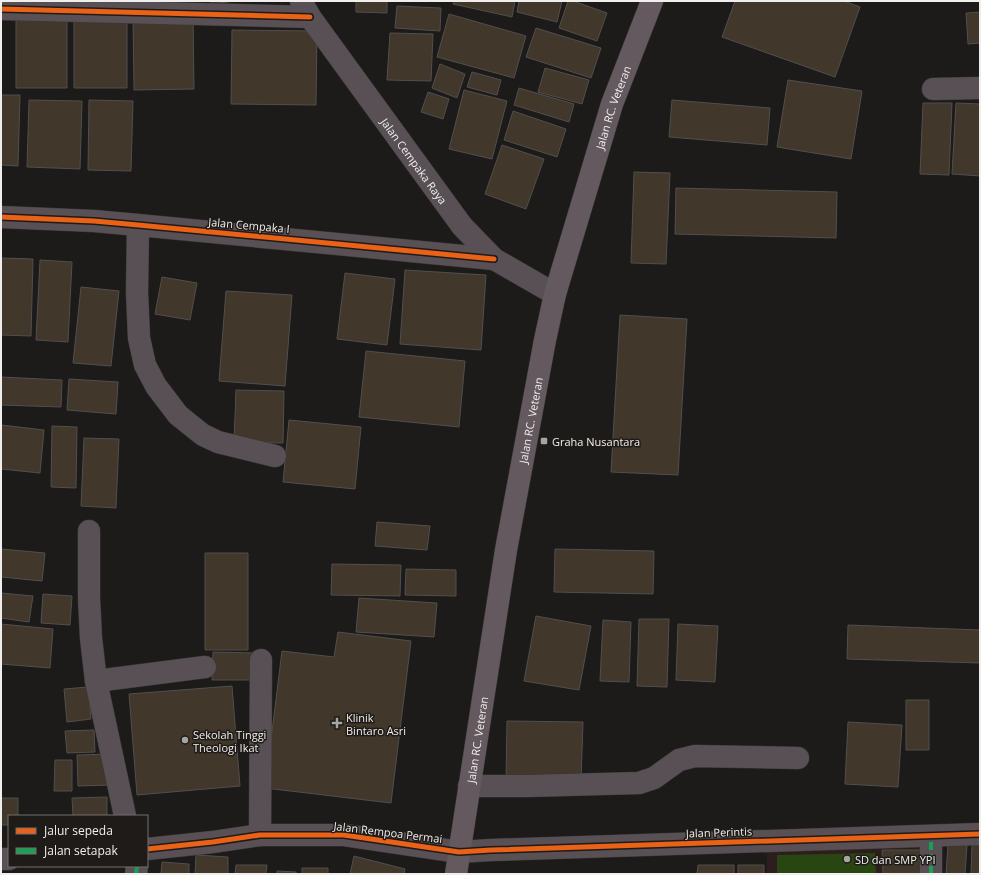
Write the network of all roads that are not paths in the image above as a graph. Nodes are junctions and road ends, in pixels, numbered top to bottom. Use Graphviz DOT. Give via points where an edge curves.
graph roads {
  1 [pos="652,1"];
  2 [pos="1,9"];
  3 [pos="305,9"];
  4 [pos="980,88"];
  5 [pos="933,89"];
  6 [pos="1,217"];
  7 [pos="138,225"];
  8 [pos="494,258"];
  9 [pos="555,294"];
  10 [pos="276,456"];
  11 [pos="89,531"];
  12 [pos="261,660"];
  13 [pos="205,668"];
  14 [pos="96,681"];
  15 [pos="798,758"];
  16 [pos="470,786"];
  17 [pos="125,815"];
  18 [pos="980,834"];
  19 [pos="260,835"];
  20 [pos="931,836"];
  21 [pos="148,849"];
  22 [pos="460,852"];
  23 [pos="456,874"];
  24 [pos="930,874"];
  1 -- 9 [label="main road, Jalan RC. Veteran" via="612,104"];
  2 -- 3 [label="street"];
  3 -- 8 [label="street, Jalan Cempaka Raya" via="462,226"];
  4 -- 5 [label="street"];
  6 -- 7 [label="street, Jalan Cempaka I"];
  7 -- 8 [label="street, Jalan Cempaka I"];
  7 -- 10 [label="street" via="139,338 145,365 156,386 178,415 203,435 218,442"];
  8 -- 9 [label="street, Jalan Cempaka Raya"];
  9 -- 16 [label="main road, Jalan RC. Veteran" via="506,550"];
  11 -- 14 [label="street" via="89,598"];
  12 -- 19 [label="street"];
  13 -- 14 [label="street"];
  14 -- 17 [label="street"];
  15 -- 16 [label="street" via="695,756 679,760 654,778 639,783"];
  16 -- 22 [label="main road, Jalan RC. Veteran"];
  18 -- 20 [label="street, Jalan Perintis"];
  19 -- 21 [label="street, Jalan Rempoa Permai"];
  19 -- 22 [label="street, Jalan Rempoa Permai" via="344,835"];
  20 -- 22 [label="street, Jalan Perintis"];
  20 -- 24 [label="street"];
  22 -- 23 [label="main road, Jalan RC. Veteran"];
}
